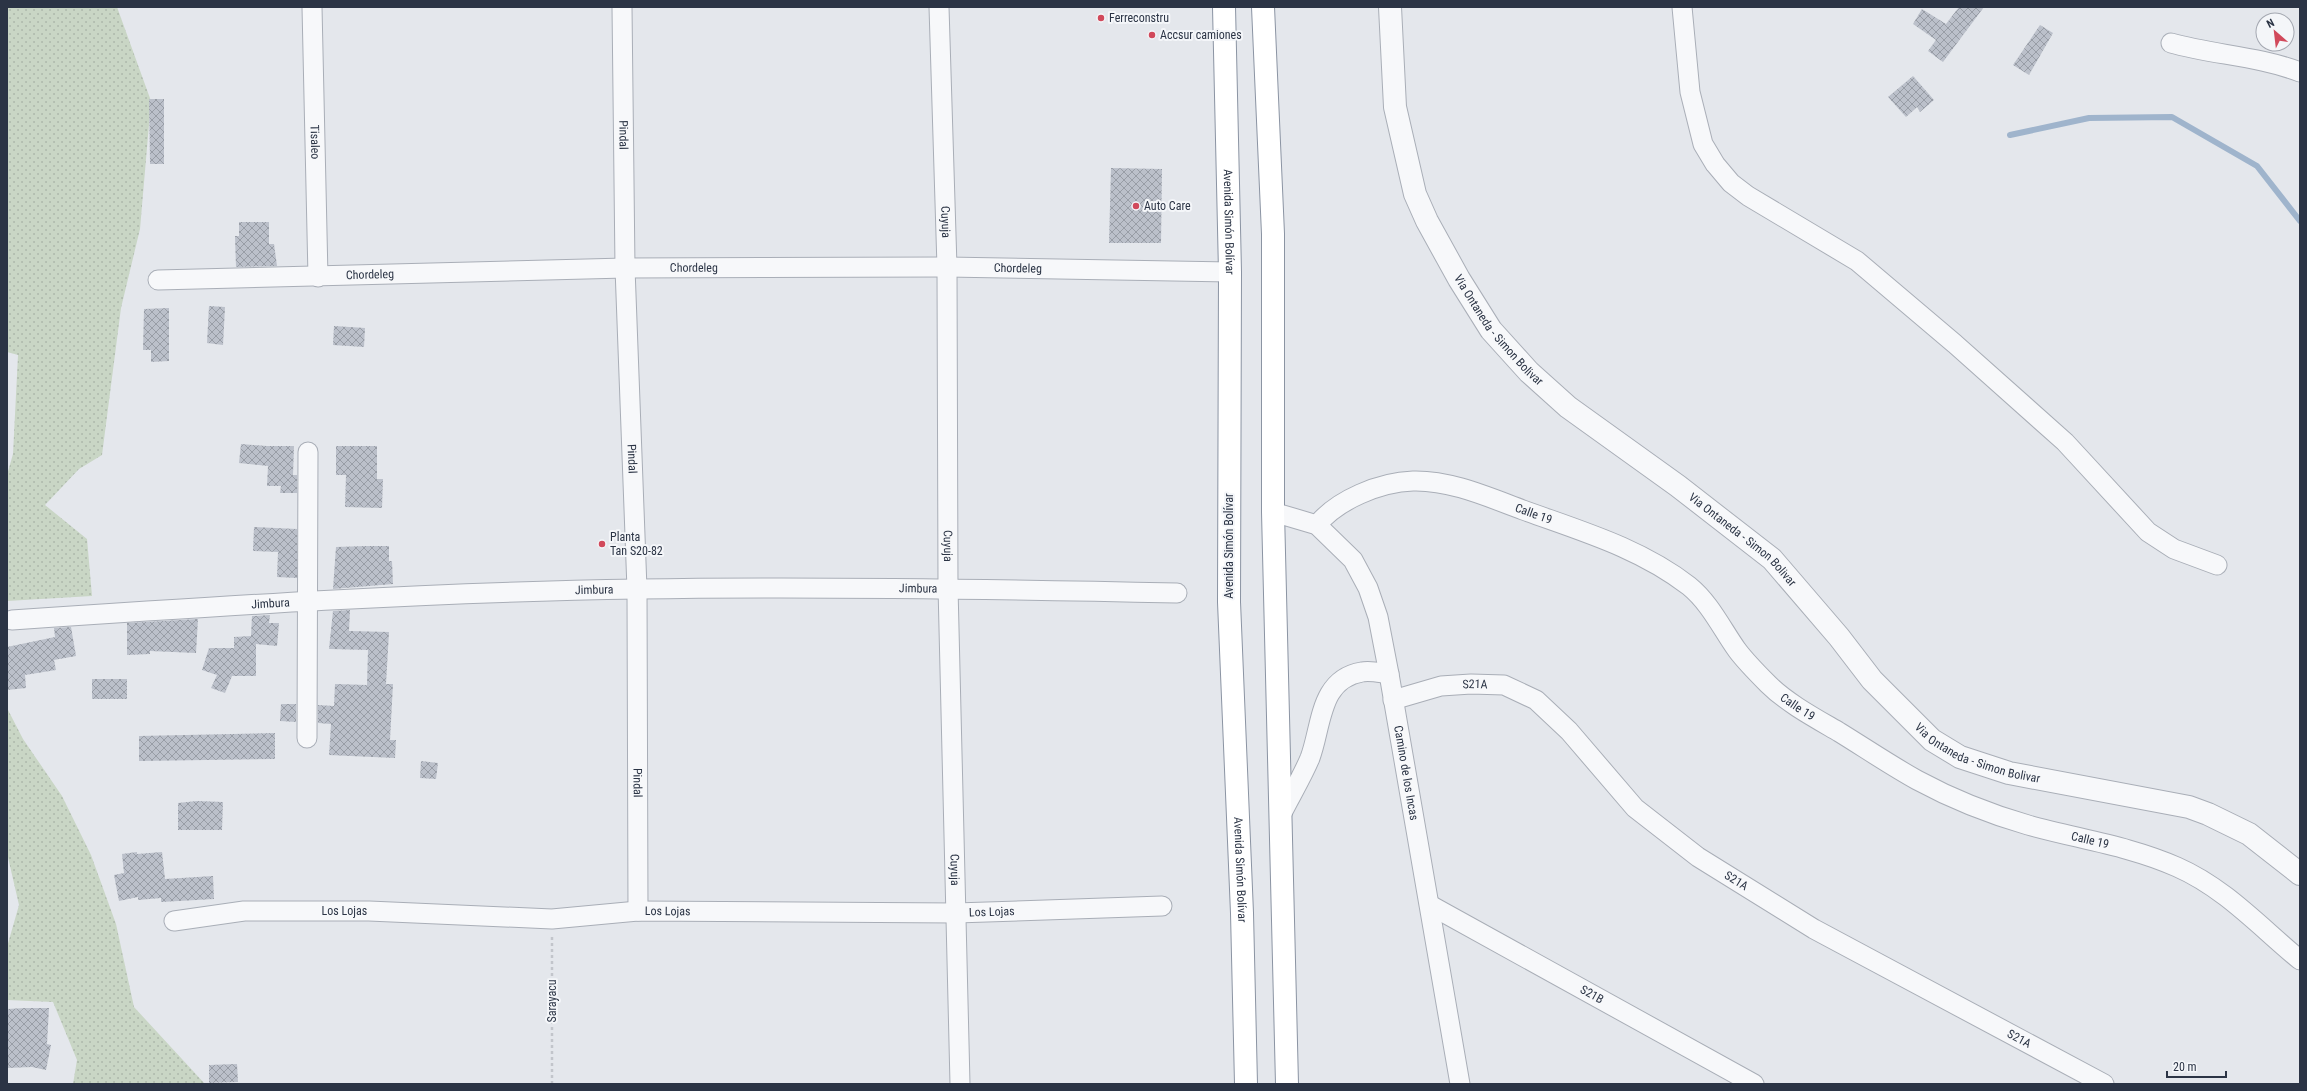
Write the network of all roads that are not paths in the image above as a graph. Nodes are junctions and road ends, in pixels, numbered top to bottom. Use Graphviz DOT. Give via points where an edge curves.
graph roads {
  1 [pos="312,7"];
  2 [pos="622,7"];
  3 [pos="939,7"];
  4 [pos="1224,7"];
  5 [pos="1263,7"];
  6 [pos="1390,7"];
  7 [pos="1682,7"];
  8 [pos="2171,43"];
  9 [pos="2300,72"];
  10 [pos="947,267"];
  11 [pos="625,268"];
  12 [pos="1230,272"];
  13 [pos="318,277"];
  14 [pos="158,280"];
  15 [pos="308,452"];
  16 [pos="1274,512"];
  17 [pos="1317,526"];
  18 [pos="2217,566"];
  19 [pos="948,587"];
  20 [pos="637,589"];
  21 [pos="1177,593"];
  22 [pos="308,600"];
  23 [pos="12,620"];
  24 [pos="1389,674"];
  25 [pos="1393,700"];
  26 [pos="307,738"];
  27 [pos="1282,813"];
  28 [pos="2300,874"];
  29 [pos="1430,905"];
  30 [pos="1162,906"];
  31 [pos="638,911"];
  32 [pos="956,913"];
  33 [pos="174,921"];
  34 [pos="2300,960"];
  35 [pos="960,1084"];
  36 [pos="1246,1084"];
  37 [pos="1287,1084"];
  38 [pos="1460,1084"];
  39 [pos="1754,1084"];
  40 [pos="2104,1084"];
  1 -- 13 [label="street, Tisaleo"];
  2 -- 11 [label="street, Pindal"];
  3 -- 10 [label="street, Cuyuja"];
  4 -- 12 [label="highway, Avenida Simón Bolívar"];
  5 -- 16 [label="highway" via="1273,234"];
  6 -- 28 [label="street, Via Ontaneda - Simon Bolivar" via="1395,107 1415,194 1459,279 1491,330 1529,372 1568,407 1678,486 1772,559 1872,680 1932,740 1960,757 2009,773 2189,807 2249,834"];
  7 -- 18 [label="street" via="1690,92 1703,144 1731,183 1748,196 1857,261 2065,442 2148,532 2174,549"];
  8 -- 9 [label="street" via="2199,51 2275,63"];
  10 -- 11 [label="street, Chordeleg"];
  10 -- 12 [label="street, Chordeleg"];
  10 -- 19 [label="street, Cuyuja"];
  11 -- 13 [label="street, Chordeleg"];
  11 -- 20 [label="street, Pindal"];
  12 -- 36 [label="highway, Avenida Simón Bolívar" via="1229,602"];
  13 -- 14 [label="street, Chordeleg"];
  15 -- 22 [label="street"];
  16 -- 17 [label="street, Camino de los Incas"];
  16 -- 27 [label="highway"];
  17 -- 24 [label="street, Camino de los Incas" via="1353,560 1368,588 1378,617"];
  17 -- 34 [label="street, Calle 19" via="1327,513 1343,502 1376,488 1410,481 1433,482 1486,497 1641,555 1691,588 1712,612 1739,652 1771,687 1806,712 1916,780 1968,805 2028,825 2107,844 2178,867 2209,884 2244,909"];
  19 -- 20 [label="street, Jimbura"];
  19 -- 21 [label="street, Jimbura"];
  19 -- 32 [label="street, Cuyuja"];
  20 -- 22 [label="street, Jimbura"];
  20 -- 31 [label="street, Pindal"];
  22 -- 23 [label="street, Jimbura"];
  22 -- 26 [label="street"];
  24 -- 25 [label="street, Camino de los Incas"];
  24 -- 27 [label="street" via="1362,671 1332,688 1324,704 1310,758"];
  25 -- 29 [label="street, Camino de los Incas"];
  25 -- 40 [label="street, S21A" via="1440,686 1471,684 1504,685 1536,700 1569,731 1636,808 1698,857 1814,929"];
  27 -- 37 [label="highway"];
  29 -- 38 [label="street, Camino de los Incas"];
  29 -- 39 [label="street, S21B"];
  30 -- 32 [label="street, Los Lojas"];
  31 -- 32 [label="street, Los Lojas"];
  31 -- 33 [label="street, Los Lojas" via="552,919 369,911 244,911"];
  32 -- 35 [label="street, Cuyuja"];
}
